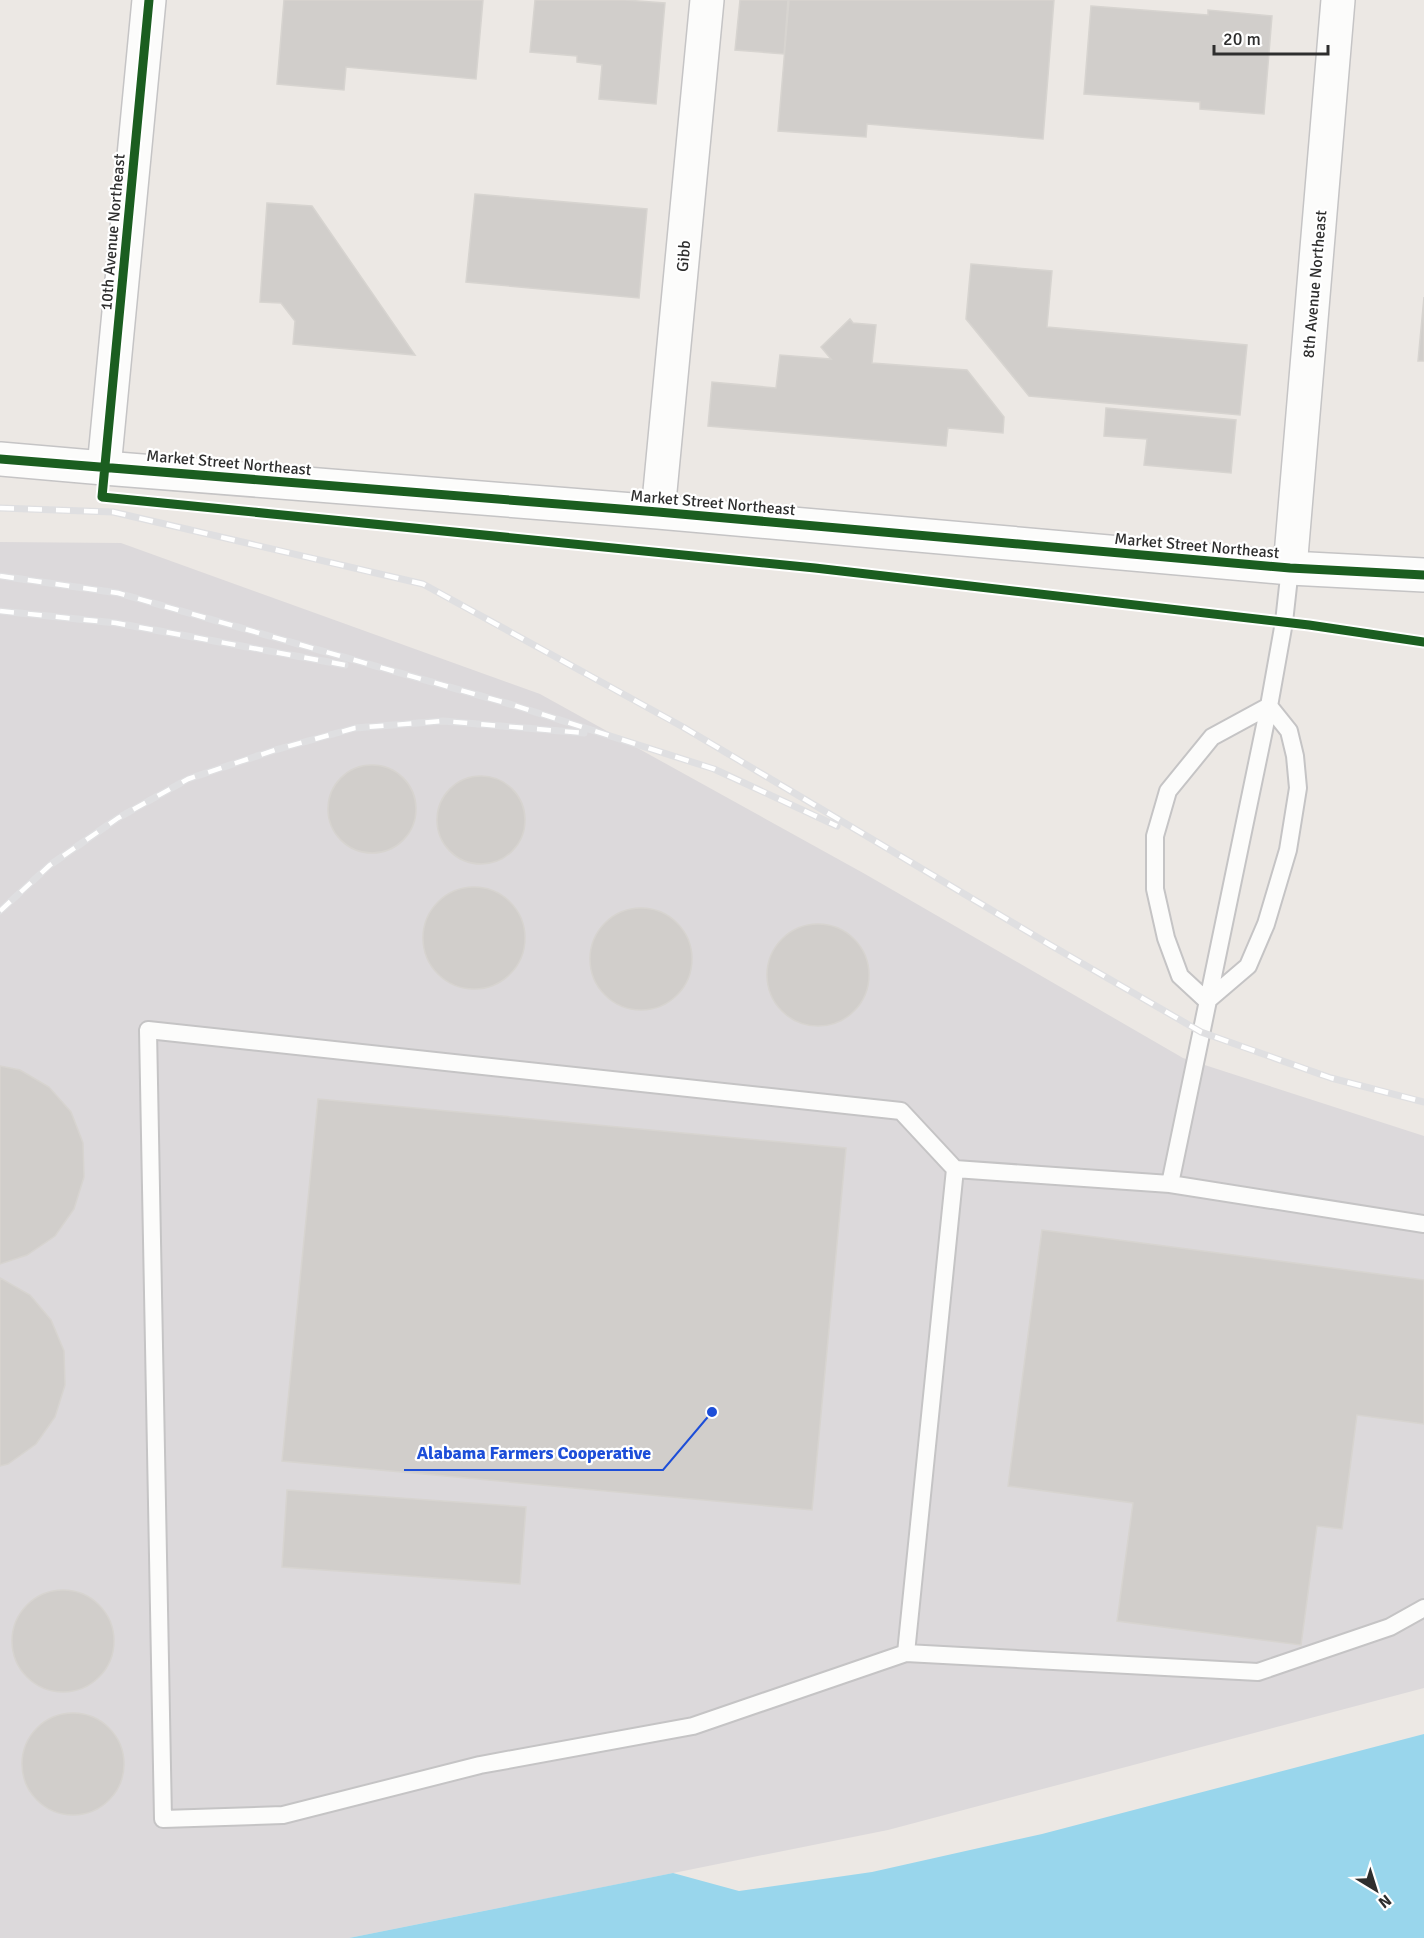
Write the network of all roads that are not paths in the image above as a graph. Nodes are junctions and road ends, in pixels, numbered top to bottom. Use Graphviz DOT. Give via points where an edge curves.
graph roads {
  1 [pos="149,0"];
  2 [pos="707,0"];
  3 [pos="1338,0"];
  4 [pos="0,459"];
  5 [pos="105,468"];
  6 [pos="658,512"];
  7 [pos="1290,568"];
  8 [pos="1424,575"];
  9 [pos="1269,706"];
  10 [pos="1208,1001"];
  11 [pos="955,1169"];
  12 [pos="1170,1184"];
  13 [pos="1424,1224"];
  14 [pos="1424,1608"];
  15 [pos="906,1653"];
  1 -- 5 [label="street, 10th Avenue Northeast"];
  2 -- 6 [label="street, Gibb"];
  3 -- 7 [label="street, 8th Avenue Northeast"];
  4 -- 5 [label="street, Market Street Northeast"];
  5 -- 6 [label="street, Market Street Northeast"];
  6 -- 7 [label="street, Market Street Northeast"];
  7 -- 8 [label="street, Market Street Northeast"];
  7 -- 9 [label="lane"];
  9 -- 10 [label="lane"];
  9 -- 10 [label="lane" via="1289,731 1295,756 1299,788 1288,850 1266,924 1248,966"];
  9 -- 10 [label="lane" via="1212,737 1168,791 1155,837 1155,889 1166,938 1180,976"];
  10 -- 12 [label="lane"];
  11 -- 12 [label="lane"];
  11 -- 15 [label="lane"];
  11 -- 15 [label="lane" via="901,1111 148,1030 163,1819 283,1815 480,1765 693,1726"];
  12 -- 13 [label="lane"];
  14 -- 15 [label="lane" via="1390,1627 1258,1672"];
}
